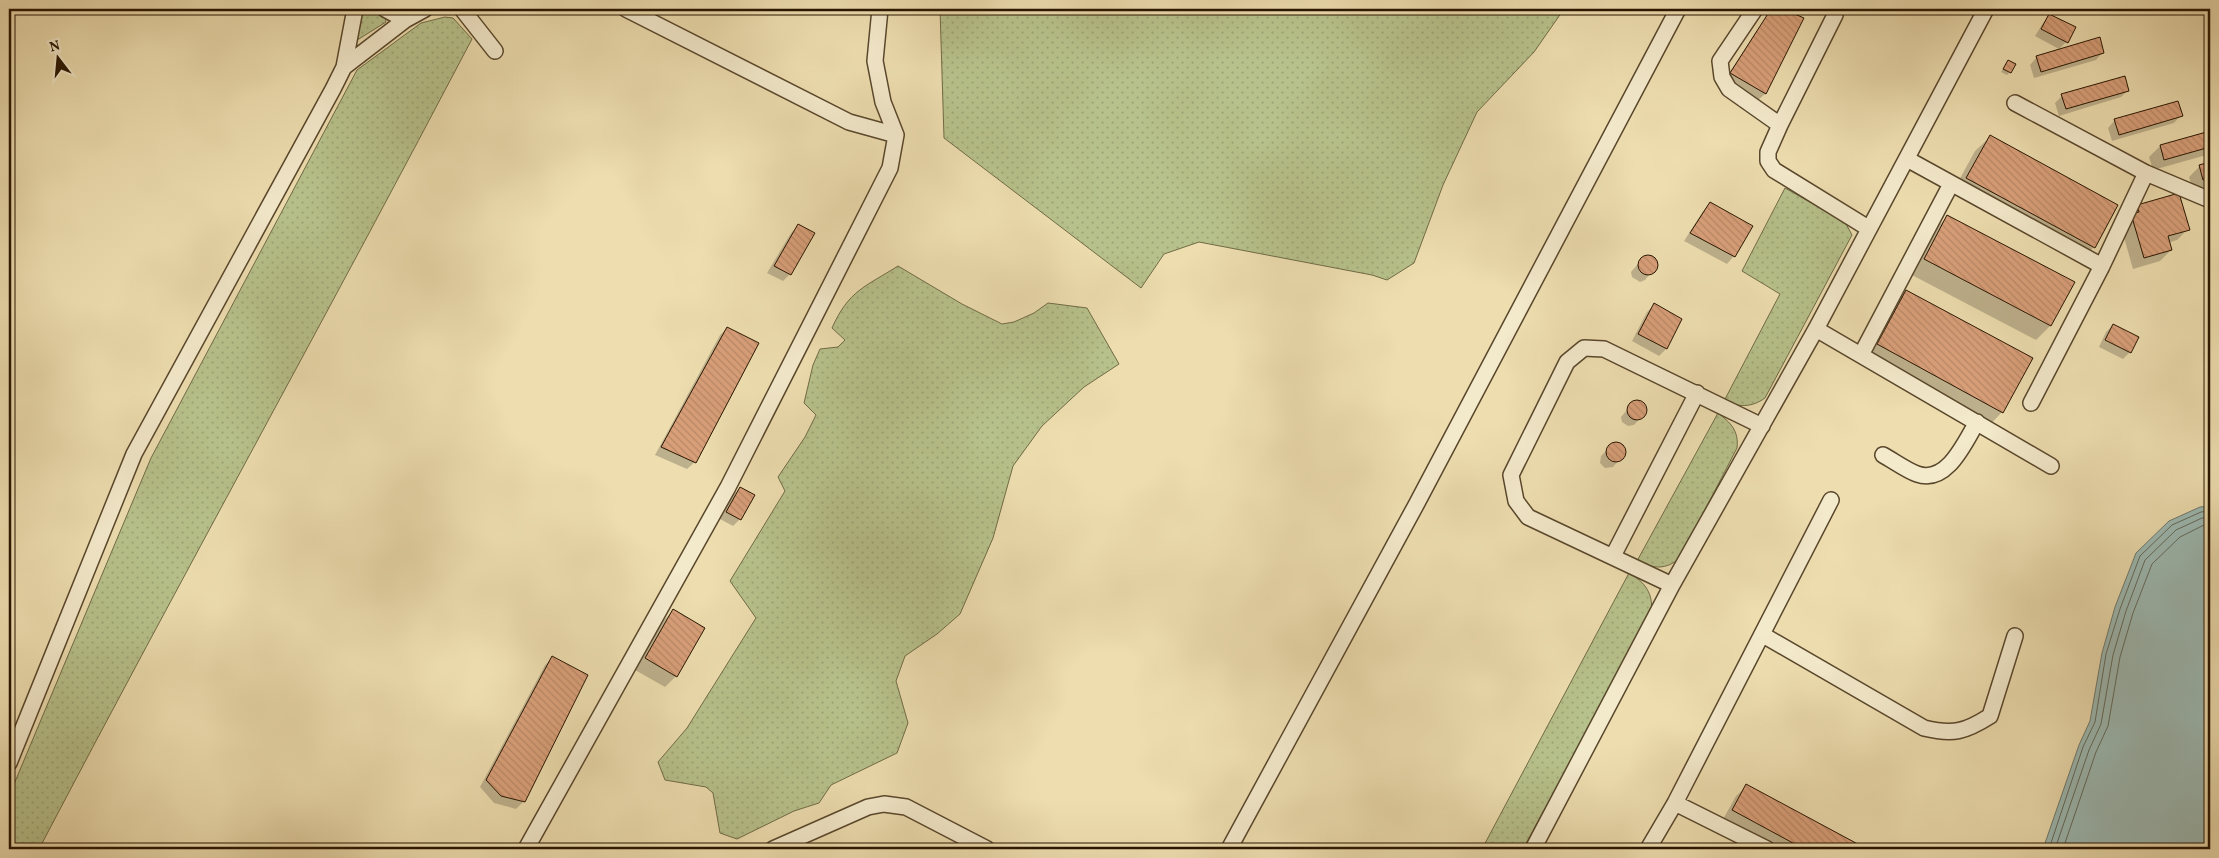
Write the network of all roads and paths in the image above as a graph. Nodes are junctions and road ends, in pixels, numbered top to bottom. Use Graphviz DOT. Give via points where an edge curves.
graph roads {
  1 [pos="355,9"];
  2 [pos="385,9"];
  3 [pos="425,9"];
  4 [pos="462,9"];
  5 [pos="626,9"];
  6 [pos="880,9"];
  7 [pos="1678,9"];
  8 [pos="1755,9"];
  9 [pos="1834,9"];
  10 [pos="1986,9"];
  11 [pos="405,20"];
  12 [pos="495,50"];
  13 [pos="344,67"];
  14 [pos="2015,103"];
  15 [pos="1780,125"];
  16 [pos="896,135"];
  17 [pos="1906,159"];
  18 [pos="2146,173"];
  19 [pos="1951,184"];
  20 [pos="2210,200"];
  21 [pos="1868,228"];
  22 [pos="2102,266"];
  23 [pos="1816,329"];
  24 [pos="1861,355"];
  25 [pos="1697,393"];
  26 [pos="2032,403"];
  27 [pos="1977,422"];
  28 [pos="1762,426"];
  29 [pos="1883,455"];
  30 [pos="2052,466"];
  31 [pos="1831,500"];
  32 [pos="1613,556"];
  33 [pos="1672,585"];
  34 [pos="1763,635"];
  35 [pos="2015,636"];
  36 [pos="9,762"];
  37 [pos="1675,803"];
  38 [pos="526,849"];
  39 [pos="773,849"];
  40 [pos="987,849"];
  41 [pos="1229,849"];
  42 [pos="1533,849"];
  43 [pos="1648,849"];
  44 [pos="1766,849"];
  1 -- 13 [label="street"];
  2 -- 11 [label="street"];
  3 -- 11 [label="street"];
  4 -- 12 [label="street"];
  5 -- 16 [label="street" via="849,122"];
  6 -- 16 [label="street" via="875,61 883,102"];
  7 -- 41 [label="street" via="1416,505"];
  8 -- 15 [label="street" via="1720,62 1722,77 1728,89"];
  9 -- 15 [label="street" via="1835,15"];
  10 -- 17 [label="street"];
  11 -- 13 [label="street"];
  13 -- 36 [label="street" via="134,454"];
  14 -- 18 [label="street"];
  15 -- 21 [label="street" via="1768,152 1768,161 1774,170"];
  16 -- 38 [label="street" via="890,168 728,487"];
  17 -- 19 [label="street"];
  17 -- 21 [label="street"];
  18 -- 20 [label="street"];
  18 -- 22 [label="street"];
  19 -- 22 [label="street"];
  19 -- 24 [label="street"];
  21 -- 23 [label="street"];
  22 -- 26 [label="street"];
  23 -- 24 [label="street"];
  23 -- 28 [label="street"];
  24 -- 27 [label="street"];
  25 -- 28 [label="street"];
  25 -- 32 [label="street"];
  25 -- 32 [label="street" via="1604,349 1584,348 1567,362 1511,476 1516,501 1528,517"];
  27 -- 29 [label="street" via="1956,457 1941,471 1930,475 1918,475"];
  27 -- 30 [label="street"];
  28 -- 33 [label="street"];
  31 -- 34 [label="street"];
  32 -- 33 [label="street"];
  33 -- 42 [label="street"];
  34 -- 35 [label="street" via="1924,728 1946,734 1970,728 1990,716"];
  34 -- 37 [label="street"];
  37 -- 43 [label="street"];
  37 -- 44 [label="street"];
  39 -- 40 [label="street" via="868,807 884,804 906,807"];
}
